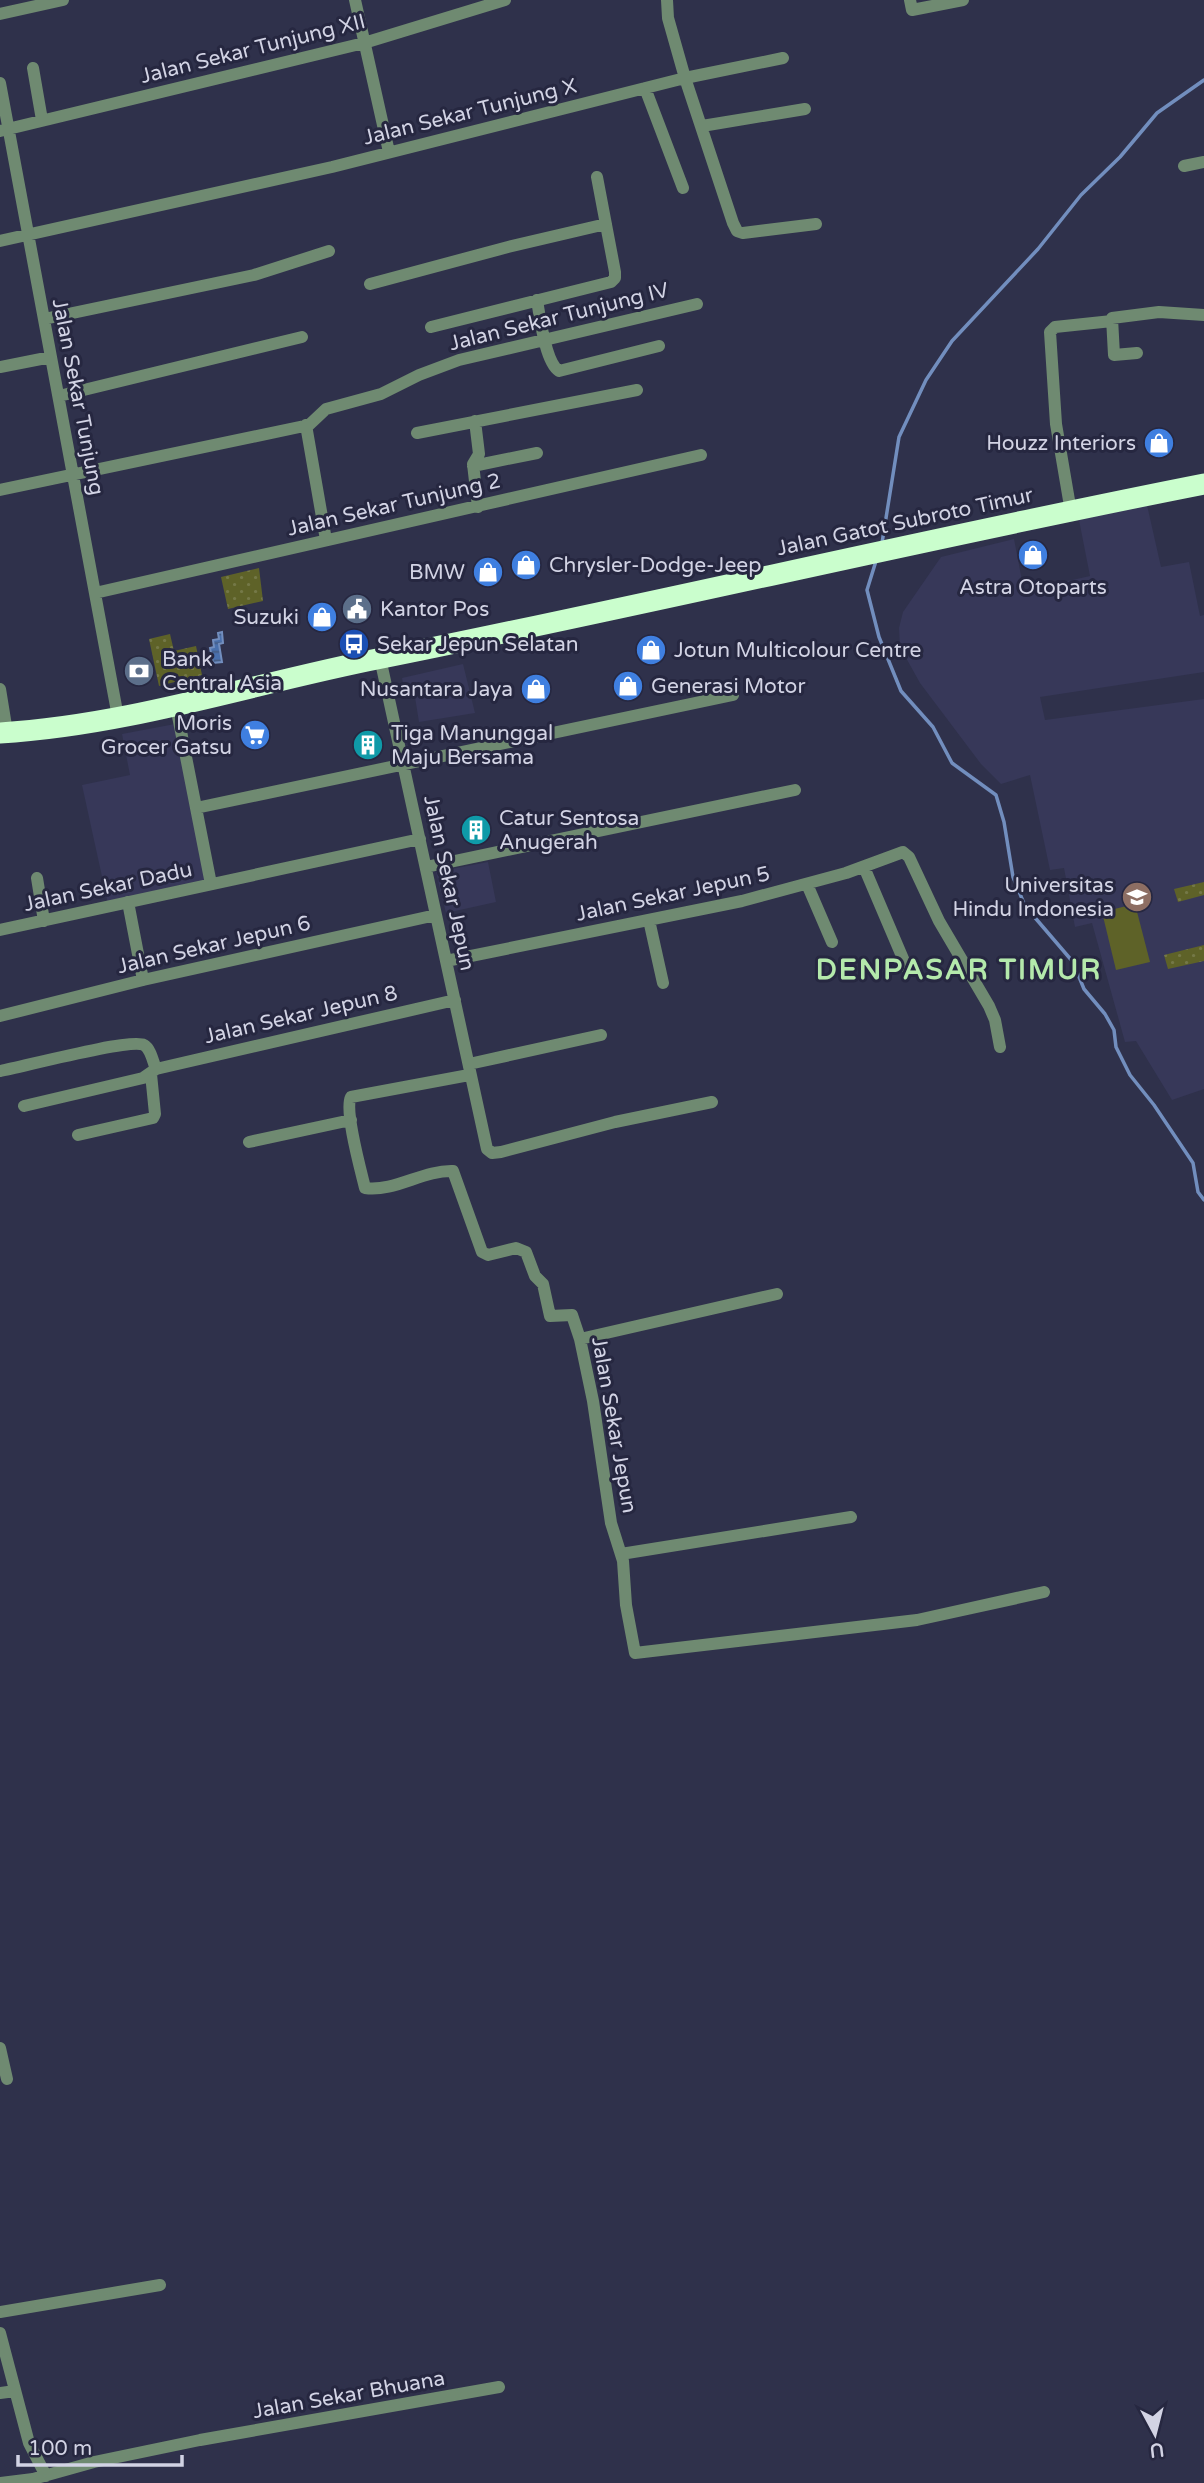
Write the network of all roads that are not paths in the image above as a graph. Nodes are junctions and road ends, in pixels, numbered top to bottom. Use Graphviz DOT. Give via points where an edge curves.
graph roads {
  1 [pos="63,0"];
  2 [pos="355,0"];
  3 [pos="505,0"];
  4 [pos="667,0"];
  5 [pos="910,0"];
  6 [pos="963,0"];
  7 [pos="0,14"];
  8 [pos="364,43"];
  9 [pos="783,58"];
  10 [pos="33,68"];
  11 [pos="685,78"];
  12 [pos="0,83"];
  13 [pos="645,88"];
  14 [pos="805,109"];
  15 [pos="42,120"];
  16 [pos="702,126"];
  17 [pos="4,130"];
  18 [pos="389,152"];
  19 [pos="1204,162"];
  20 [pos="1184,166"];
  21 [pos="597,177"];
  22 [pos="683,188"];
  23 [pos="606,224"];
  24 [pos="816,224"];
  25 [pos="29,236"];
  26 [pos="0,241"];
  27 [pos="329,251"];
  28 [pos="370,284"];
  29 [pos="537,300"];
  30 [pos="697,304"];
  31 [pos="1204,315"];
  32 [pos="44,319"];
  33 [pos="1112,321"];
  34 [pos="431,327"];
  35 [pos="302,337"];
  36 [pos="544,339"];
  37 [pos="659,346"];
  38 [pos="1137,353"];
  39 [pos="51,357"];
  40 [pos="0,367"];
  41 [pos="637,390"];
  42 [pos="59,396"];
  43 [pos="475,421"];
  44 [pos="306,425"];
  45 [pos="417,433"];
  46 [pos="537,453"];
  47 [pos="701,455"];
  48 [pos="473,466"];
  49 [pos="73,476"];
  50 [pos="1204,484"];
  51 [pos="0,490"];
  52 [pos="478,507"];
  53 [pos="1071,512"];
  54 [pos="326,540"];
  55 [pos="95,593"];
  56 [pos="380,658"];
  57 [pos="0,689"];
  58 [pos="733,695"];
  59 [pos="176,706"];
  60 [pos="118,718"];
  61 [pos="3,732"];
  62 [pos="404,765"];
  63 [pos="795,790"];
  64 [pos="196,808"];
  65 [pos="420,839"];
  66 [pos="426,867"];
  67 [pos="864,867"];
  68 [pos="37,878"];
  69 [pos="211,884"];
  70 [pos="807,884"];
  71 [pos="128,902"];
  72 [pos="436,915"];
  73 [pos="649,920"];
  74 [pos="44,921"];
  75 [pos="0,930"];
  76 [pos="832,942"];
  77 [pos="446,961"];
  78 [pos="907,968"];
  79 [pos="144,980"];
  80 [pos="663,983"];
  81 [pos="455,1000"];
  82 [pos="0,1016"];
  83 [pos="601,1035"];
  84 [pos="1000,1047"];
  85 [pos="469,1070"];
  86 [pos="0,1071"];
  87 [pos="154,1072"];
  88 [pos="712,1102"];
  89 [pos="24,1106"];
  90 [pos="351,1120"];
  91 [pos="78,1135"];
  92 [pos="249,1142"];
  93 [pos="777,1294"];
  94 [pos="580,1339"];
  95 [pos="851,1517"];
  96 [pos="621,1554"];
  97 [pos="1044,1591"];
  98 [pos="0,2048"];
  99 [pos="7,2079"];
  100 [pos="160,2285"];
  101 [pos="0,2312"];
  102 [pos="0,2333"];
  103 [pos="499,2388"];
  104 [pos="15,2390"];
  105 [pos="0,2393"];
  106 [pos="46,2476"];
  107 [pos="0,2483"];
  1 -- 7 [label="street"];
  2 -- 8 [label="street"];
  3 -- 8 [label="street, Jalan Sekar Tunjung XII"];
  4 -- 11 [label="street"];
  5 -- 6 [label="street" via="912,10"];
  8 -- 15 [label="street, Jalan Sekar Tunjung XII"];
  8 -- 18 [label="street"];
  9 -- 11 [label="street, Jalan Sekar Tunjung X"];
  10 -- 15 [label="street"];
  11 -- 13 [label="street, Jalan Sekar Tunjung X"];
  11 -- 16 [label="street"];
  12 -- 17 [label="street, Jalan Sekar Tunjung"];
  13 -- 18 [label="street, Jalan Sekar Tunjung X"];
  13 -- 22 [label="street"];
  14 -- 16 [label="street"];
  15 -- 17 [label="street, Jalan Sekar Tunjung XII"];
  16 -- 24 [label="street" via="737,231"];
  17 -- 25 [label="street, Jalan Sekar Tunjung"];
  18 -- 25 [label="street, Jalan Sekar Tunjung X"];
  19 -- 20 [label="street"];
  21 -- 23 [label="street"];
  23 -- 28 [label="street"];
  23 -- 29 [label="street" via="615,278"];
  25 -- 26 [label="street, Jalan Sekar Tunjung X"];
  25 -- 32 [label="street, Jalan Sekar Tunjung"];
  27 -- 32 [label="street" via="254,275"];
  29 -- 34 [label="street"];
  29 -- 36 [label="street"];
  30 -- 36 [label="street, Jalan Sekar Tunjung IV"];
  31 -- 33 [label="street" via="1159,312 1118,316"];
  32 -- 39 [label="street, Jalan Sekar Tunjung"];
  33 -- 38 [label="street" via="1114,355"];
  33 -- 53 [label="street" via="1052,329 1056,416"];
  35 -- 42 [label="street"];
  36 -- 37 [label="street" via="559,371"];
  36 -- 44 [label="street, Jalan Sekar Tunjung IV" via="434,369 381,394 326,409"];
  39 -- 40 [label="street"];
  39 -- 42 [label="street, Jalan Sekar Tunjung"];
  41 -- 43 [label="street"];
  42 -- 49 [label="street, Jalan Sekar Tunjung"];
  43 -- 45 [label="street"];
  43 -- 48 [label="street" via="479,454"];
  44 -- 49 [label="street, Jalan Sekar Tunjung IV"];
  44 -- 54 [label="street"];
  46 -- 48 [label="street"];
  47 -- 52 [label="street, Jalan Sekar Tunjung 2"];
  48 -- 52 [label="street"];
  49 -- 51 [label="street, Jalan Sekar Tunjung IV"];
  49 -- 55 [label="street, Jalan Sekar Tunjung"];
  50 -- 53 [label="highway, Jalan Gatot Subroto Timur"];
  52 -- 54 [label="street, Jalan Sekar Tunjung 2"];
  53 -- 56 [label="highway, Jalan Gatot Subroto Timur"];
  54 -- 55 [label="street, Jalan Sekar Tunjung 2"];
  55 -- 60 [label="street, Jalan Sekar Tunjung"];
  56 -- 59 [label="highway, Jalan Gatot Subroto Timur"];
  56 -- 62 [label="street, Jalan Sekar Jepun"];
  57 -- 61 [label="street"];
  58 -- 62 [label="street"];
  59 -- 60 [label="highway, Jalan Gatot Subroto Timur"];
  59 -- 64 [label="street, Jalan Sekar Dadu"];
  60 -- 61 [label="highway, Jalan Gatot Subroto Timur"];
  62 -- 64 [label="street"];
  62 -- 65 [label="street, Jalan Sekar Jepun"];
  63 -- 66 [label="street"];
  64 -- 69 [label="street, Jalan Sekar Dadu"];
  65 -- 66 [label="street, Jalan Sekar Jepun"];
  65 -- 69 [label="street"];
  66 -- 72 [label="street, Jalan Sekar Jepun"];
  67 -- 70 [label="street, Jalan Sekar Jepun 5"];
  67 -- 78 [label="street"];
  67 -- 84 [label="street, Jalan Sekar Jepun 5" via="904,852 909,857 939,921 989,1006"];
  68 -- 74 [label="street"];
  69 -- 71 [label="street, Jalan Sekar Dadu"];
  70 -- 73 [label="street, Jalan Sekar Jepun 5"];
  70 -- 76 [label="street"];
  71 -- 74 [label="street, Jalan Sekar Dadu"];
  71 -- 79 [label="street"];
  72 -- 77 [label="street, Jalan Sekar Jepun"];
  72 -- 79 [label="street, Jalan Sekar Jepun 6"];
  73 -- 77 [label="street, Jalan Sekar Jepun 5"];
  73 -- 80 [label="street"];
  74 -- 75 [label="street, Jalan Sekar Dadu"];
  77 -- 81 [label="street, Jalan Sekar Jepun"];
  79 -- 82 [label="street, Jalan Sekar Jepun 6"];
  81 -- 85 [label="street, Jalan Sekar Jepun"];
  81 -- 87 [label="street, Jalan Sekar Jepun 8"];
  83 -- 85 [label="street"];
  85 -- 88 [label="street, Jalan Sekar Jepun" via="484,1142 492,1153"];
  85 -- 90 [label="street" via="353,1096 348,1102"];
  86 -- 87 [label="street" via="135,1044 149,1051"];
  87 -- 89 [label="street, Jalan Sekar Jepun 8"];
  87 -- 91 [label="street" via="153,1118"];
  90 -- 92 [label="street"];
  90 -- 94 [label="street, Jalan Sekar Jepun" via="365,1188 453,1171 482,1252 488,1255 516,1248 526,1252 535,1276 544,1284 551,1316 572,1315"];
  93 -- 94 [label="street"];
  94 -- 96 [label="street, Jalan Sekar Jepun" via="611,1522"];
  95 -- 96 [label="street"];
  96 -- 97 [label="street, Jalan Sekar Jepun" via="635,1653 916,1620"];
  98 -- 99 [label="street"];
  100 -- 101 [label="street"];
  102 -- 104 [label="street"];
  103 -- 106 [label="street, Jalan Sekar Bhuana" via="200,2440"];
  104 -- 105 [label="street"];
  104 -- 106 [label="street" via="29,2443"];
  106 -- 107 [label="street, Jalan Sekar Bhuana"];
}
